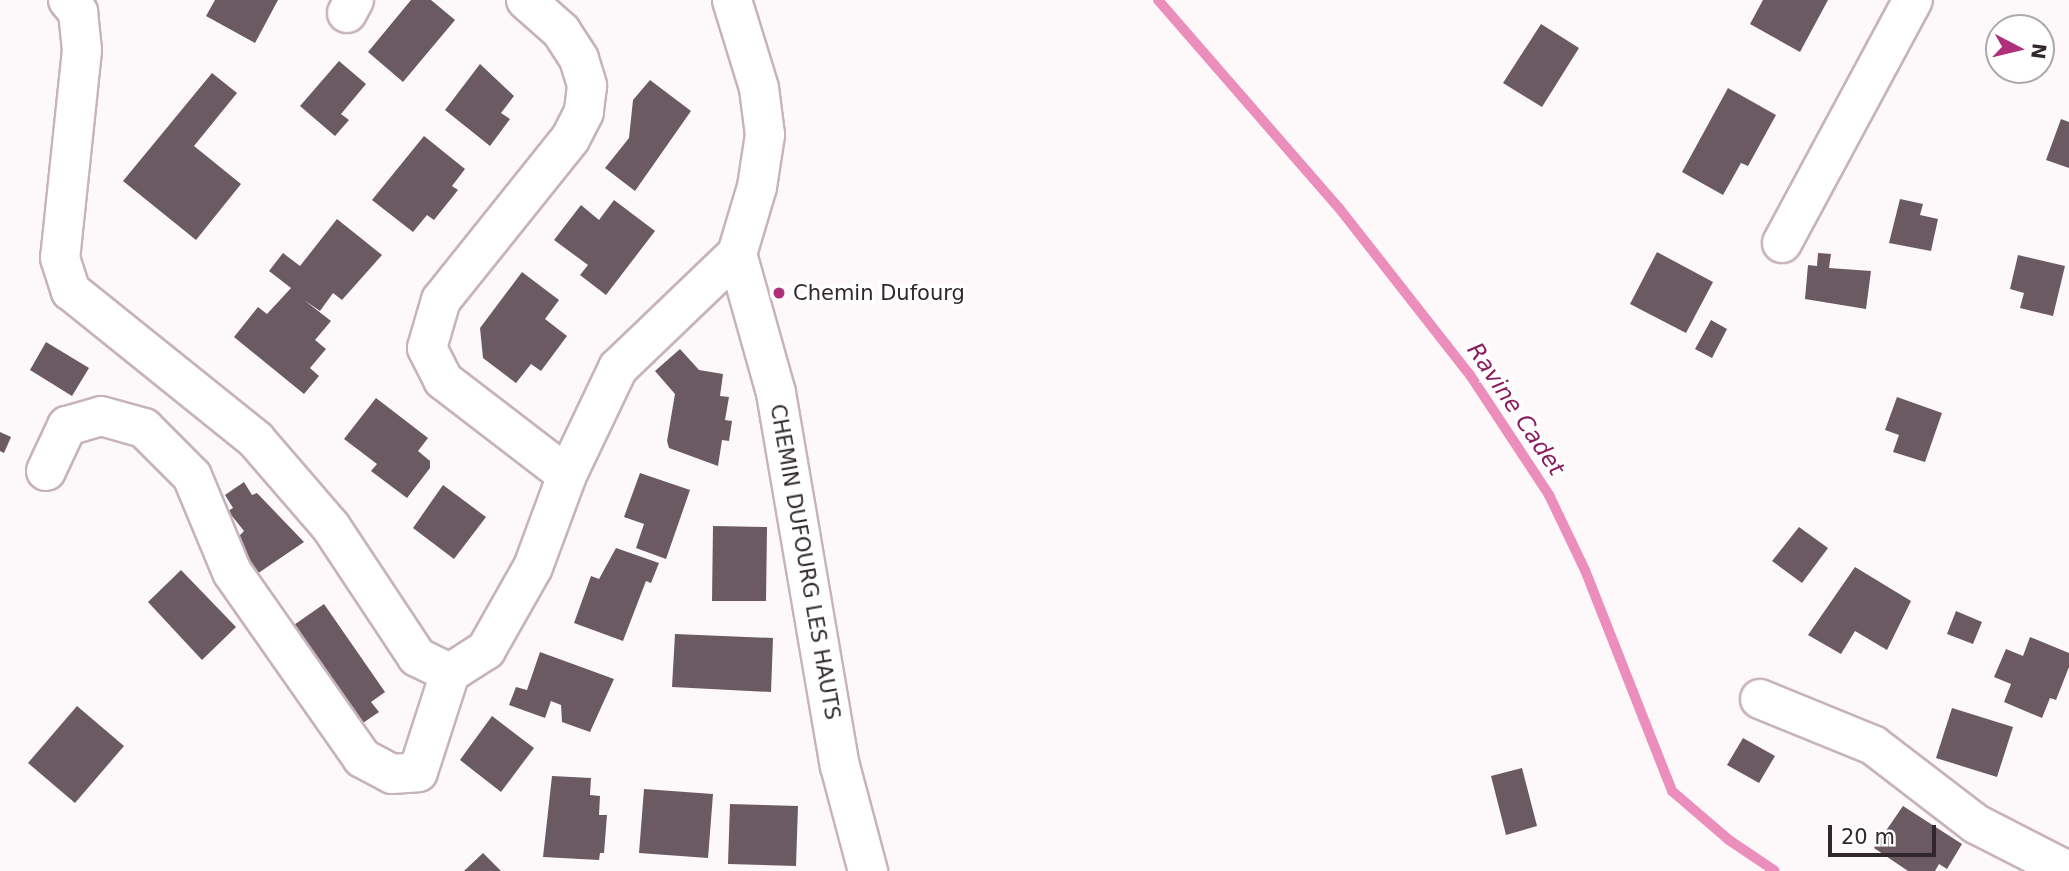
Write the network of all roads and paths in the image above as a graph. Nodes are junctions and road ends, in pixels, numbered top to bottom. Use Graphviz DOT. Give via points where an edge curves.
graph roads {
  1 [pos="68,0"];
  2 [pos="526,0"];
  3 [pos="732,0"];
  4 [pos="1913,0"];
  5 [pos="1782,243"];
  6 [pos="737,254"];
  7 [pos="46,471"];
  8 [pos="567,475"];
  9 [pos="450,673"];
  10 [pos="1760,699"];
  11 [pos="868,871"];
  12 [pos="2068,871"];
  1 -- 9 [label="street" via="78,12 82,50 60,258 71,291 256,440 331,527 417,657"];
  2 -- 8 [label="street" via="561,31 579,59 587,86 584,112 570,139 441,300 427,348 443,380"];
  3 -- 6 [label="street" via="759,88 765,135 757,187"];
  4 -- 5 [label="street"];
  6 -- 8 [label="street" via="618,368"];
  6 -- 11 [label="street, CHEMIN DUFOURG LES HAUTS" via="776,393 840,766"];
  7 -- 9 [label="street" via="67,426 102,416 144,428 192,476 232,572 362,758 392,774 418,772"];
  8 -- 9 [label="street" via="533,567 486,650"];
  10 -- 12 [label="street" via="1873,745 1976,824"];
}
